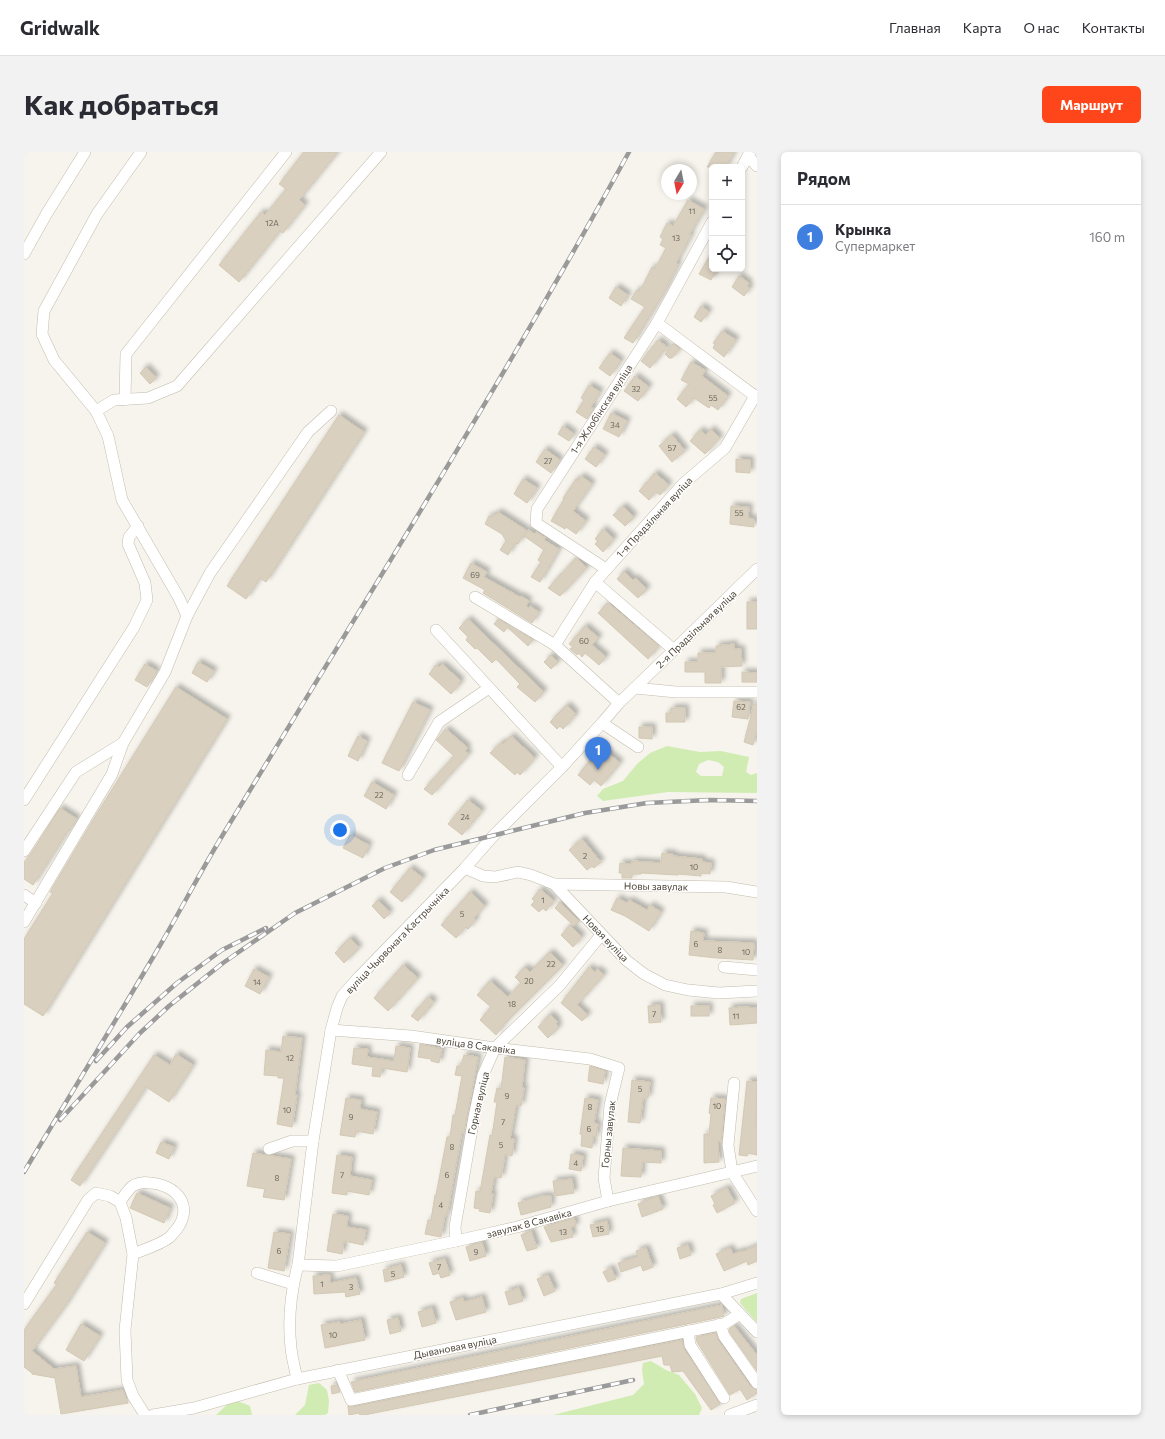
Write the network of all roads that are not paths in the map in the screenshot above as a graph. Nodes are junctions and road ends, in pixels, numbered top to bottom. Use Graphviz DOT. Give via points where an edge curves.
graph roads {
  1 [pos="85,152"];
  2 [pos="141,152"];
  3 [pos="286,152"];
  4 [pos="381,152"];
  5 [pos="749,154"];
  6 [pos="744,164"];
  7 [pos="757,166"];
  8 [pos="709,228"];
  9 [pos="24,254"];
  10 [pos="657,323"];
  11 [pos="756,395"];
  12 [pos="125,400"];
  13 [pos="96,411"];
  14 [pos="331,411"];
  15 [pos="138,526"];
  16 [pos="606,569"];
  17 [pos="757,569"];
  18 [pos="595,582"];
  19 [pos="475,597"];
  20 [pos="187,616"];
  21 [pos="436,630"];
  22 [pos="555,645"];
  23 [pos="674,650"];
  24 [pos="489,688"];
  25 [pos="635,688"];
  26 [pos="757,692"];
  27 [pos="619,703"];
  28 [pos="602,723"];
  29 [pos="123,743"];
  30 [pos="638,747"];
  31 [pos="562,767"];
  32 [pos="408,775"];
  33 [pos="24,800"];
  34 [pos="24,851"];
  35 [pos="465,868"];
  36 [pos="554,884"];
  37 [pos="757,892"];
  38 [pos="24,895"];
  39 [pos="36,903"];
  40 [pos="24,922"];
  41 [pos="601,935"];
  42 [pos="724,967"];
  43 [pos="757,970"];
  44 [pos="757,991"];
  45 [pos="331,1030"];
  46 [pos="495,1048"];
  47 [pos="619,1068"];
  48 [pos="734,1084"];
  49 [pos="313,1141"];
  50 [pos="270,1149"];
  51 [pos="757,1166"];
  52 [pos="732,1172"];
  53 [pos="608,1201"];
  54 [pos="120,1202"];
  55 [pos="757,1211"];
  56 [pos="456,1241"];
  57 [pos="133,1254"];
  58 [pos="298,1265"];
  59 [pos="257,1273"];
  60 [pos="757,1283"];
  61 [pos="293,1284"];
  62 [pos="721,1294"];
  63 [pos="24,1304"];
  64 [pos="740,1314"];
  65 [pos="720,1324"];
  66 [pos="688,1331"];
  67 [pos="757,1331"];
  68 [pos="338,1370"];
  69 [pos="297,1379"];
  70 [pos="757,1383"];
  71 [pos="724,1398"];
  72 [pos="757,1405"];
  73 [pos="145,1415"];
  74 [pos="153,1415"];
  75 [pos="730,1415"];
  1 -- 9 [label="street"];
  2 -- 13 [label="street" via="97,214 44,311 42,334 54,360"];
  3 -- 12 [label="street" via="126,354"];
  4 -- 12 [label="street" via="177,386 148,398"];
  5 -- 6 [label="street"];
  5 -- 7 [label="street"];
  8 -- 10 [label="street, 1-я Жлобінская вуліца"];
  10 -- 11 [label="street"];
  10 -- 16 [label="street, 1-я Жлобінская вуліца" via="537,509 536,523"];
  11 -- 16 [label="street, 1-я Прадзільная вуліца" via="725,448 684,483"];
  12 -- 13 [label="street" via="114,400"];
  13 -- 15 [label="street" via="108,436 122,500"];
  14 -- 20 [label="street" via="308,432 210,573"];
  15 -- 20 [label="street"];
  15 -- 33 [label="street" via="128,544 145,584 147,600 134,628"];
  16 -- 18 [label="street, 1-я Прадзільная вуліца"];
  17 -- 23 [label="street, 2-я Прадзільная вуліца"];
  18 -- 22 [label="street, 1-я Прадзільная вуліца"];
  18 -- 23 [label="street"];
  19 -- 22 [label="street"];
  20 -- 29 [label="street" via="165,672"];
  21 -- 24 [label="street"];
  22 -- 27 [label="street"];
  23 -- 25 [label="street, 2-я Прадзільная вуліца"];
  24 -- 31 [label="street"];
  24 -- 32 [label="street" via="439,722"];
  25 -- 26 [label="street" via="676,692"];
  25 -- 27 [label="street, вуліца Чырвонага Кастрычніка"];
  27 -- 28 [label="street, вуліца Чырвонага Кастрычніка"];
  28 -- 30 [label="street"];
  28 -- 31 [label="street, вуліца Чырвонага Кастрычніка"];
  29 -- 34 [label="street" via="76,772"];
  29 -- 39 [label="street" via="112,774"];
  31 -- 35 [label="street, вуліца Чырвонага Кастрычніка"];
  35 -- 36 [label="street, Новая вуліца" via="483,876 495,877 518,872"];
  35 -- 45 [label="street, вуліца Чырвонага Кастрычніка" via="358,977 340,1002"];
  36 -- 37 [label="street, Новы завулак" via="726,887"];
  36 -- 41 [label="street, Новая вуліца"];
  38 -- 39 [label="street"];
  39 -- 40 [label="street"];
  41 -- 44 [label="street, Новая вуліца" via="626,960 644,974 665,985 719,993"];
  41 -- 46 [label="street, Горная вуліца" via="560,985"];
  42 -- 43 [label="street"];
  45 -- 46 [label="street, вуліца 8 Сакавіка" via="411,1036"];
  45 -- 49 [label="street, вуліца Чырвонага Кастрычніка"];
  46 -- 47 [label="street, вуліца 8 Сакавіка" via="590,1059"];
  46 -- 56 [label="street, Горная вуліца" via="483,1075 474,1117 455,1227"];
  47 -- 53 [label="street, Горны завулак" via="610,1105 604,1178"];
  48 -- 52 [label="street" via="728,1145"];
  49 -- 50 [label="street" via="292,1141"];
  49 -- 58 [label="street, вуліца Чырвонага Кастрычніка"];
  51 -- 52 [label="street, завулак 8 Сакавіка"];
  52 -- 53 [label="street, завулак 8 Сакавіка"];
  52 -- 55 [label="street"];
  53 -- 56 [label="street, завулак 8 Сакавіка"];
  54 -- 57 [label="street"];
  54 -- 57 [label="street" via="134,1185 145,1182 155,1183 175,1192 183,1202 184,1213 180,1225 170,1237"];
  54 -- 63 [label="street" via="110,1196 96,1193 88,1200"];
  56 -- 58 [label="street, завулак 8 Сакавіка" via="337,1266"];
  57 -- 73 [label="street" via="125,1330 128,1380 133,1396"];
  58 -- 61 [label="street, вуліца Чырвонага Кастрычніка"];
  59 -- 61 [label="street"];
  60 -- 62 [label="street, Дывановая вуліца"];
  61 -- 69 [label="street, вуліца Чырвонага Кастрычніка" via="291,1348"];
  62 -- 64 [label="street"];
  62 -- 68 [label="street, Дывановая вуліца"];
  64 -- 65 [label="street"];
  64 -- 67 [label="street"];
  65 -- 66 [label="street"];
  65 -- 70 [label="street" via="724,1336"];
  66 -- 68 [label="street" via="351,1400"];
  66 -- 71 [label="street" via="690,1345"];
  68 -- 69 [label="street, Дывановая вуліца"];
  69 -- 74 [label="street, Дывановая вуліца" via="194,1408"];
  72 -- 75 [label="street"];
}
